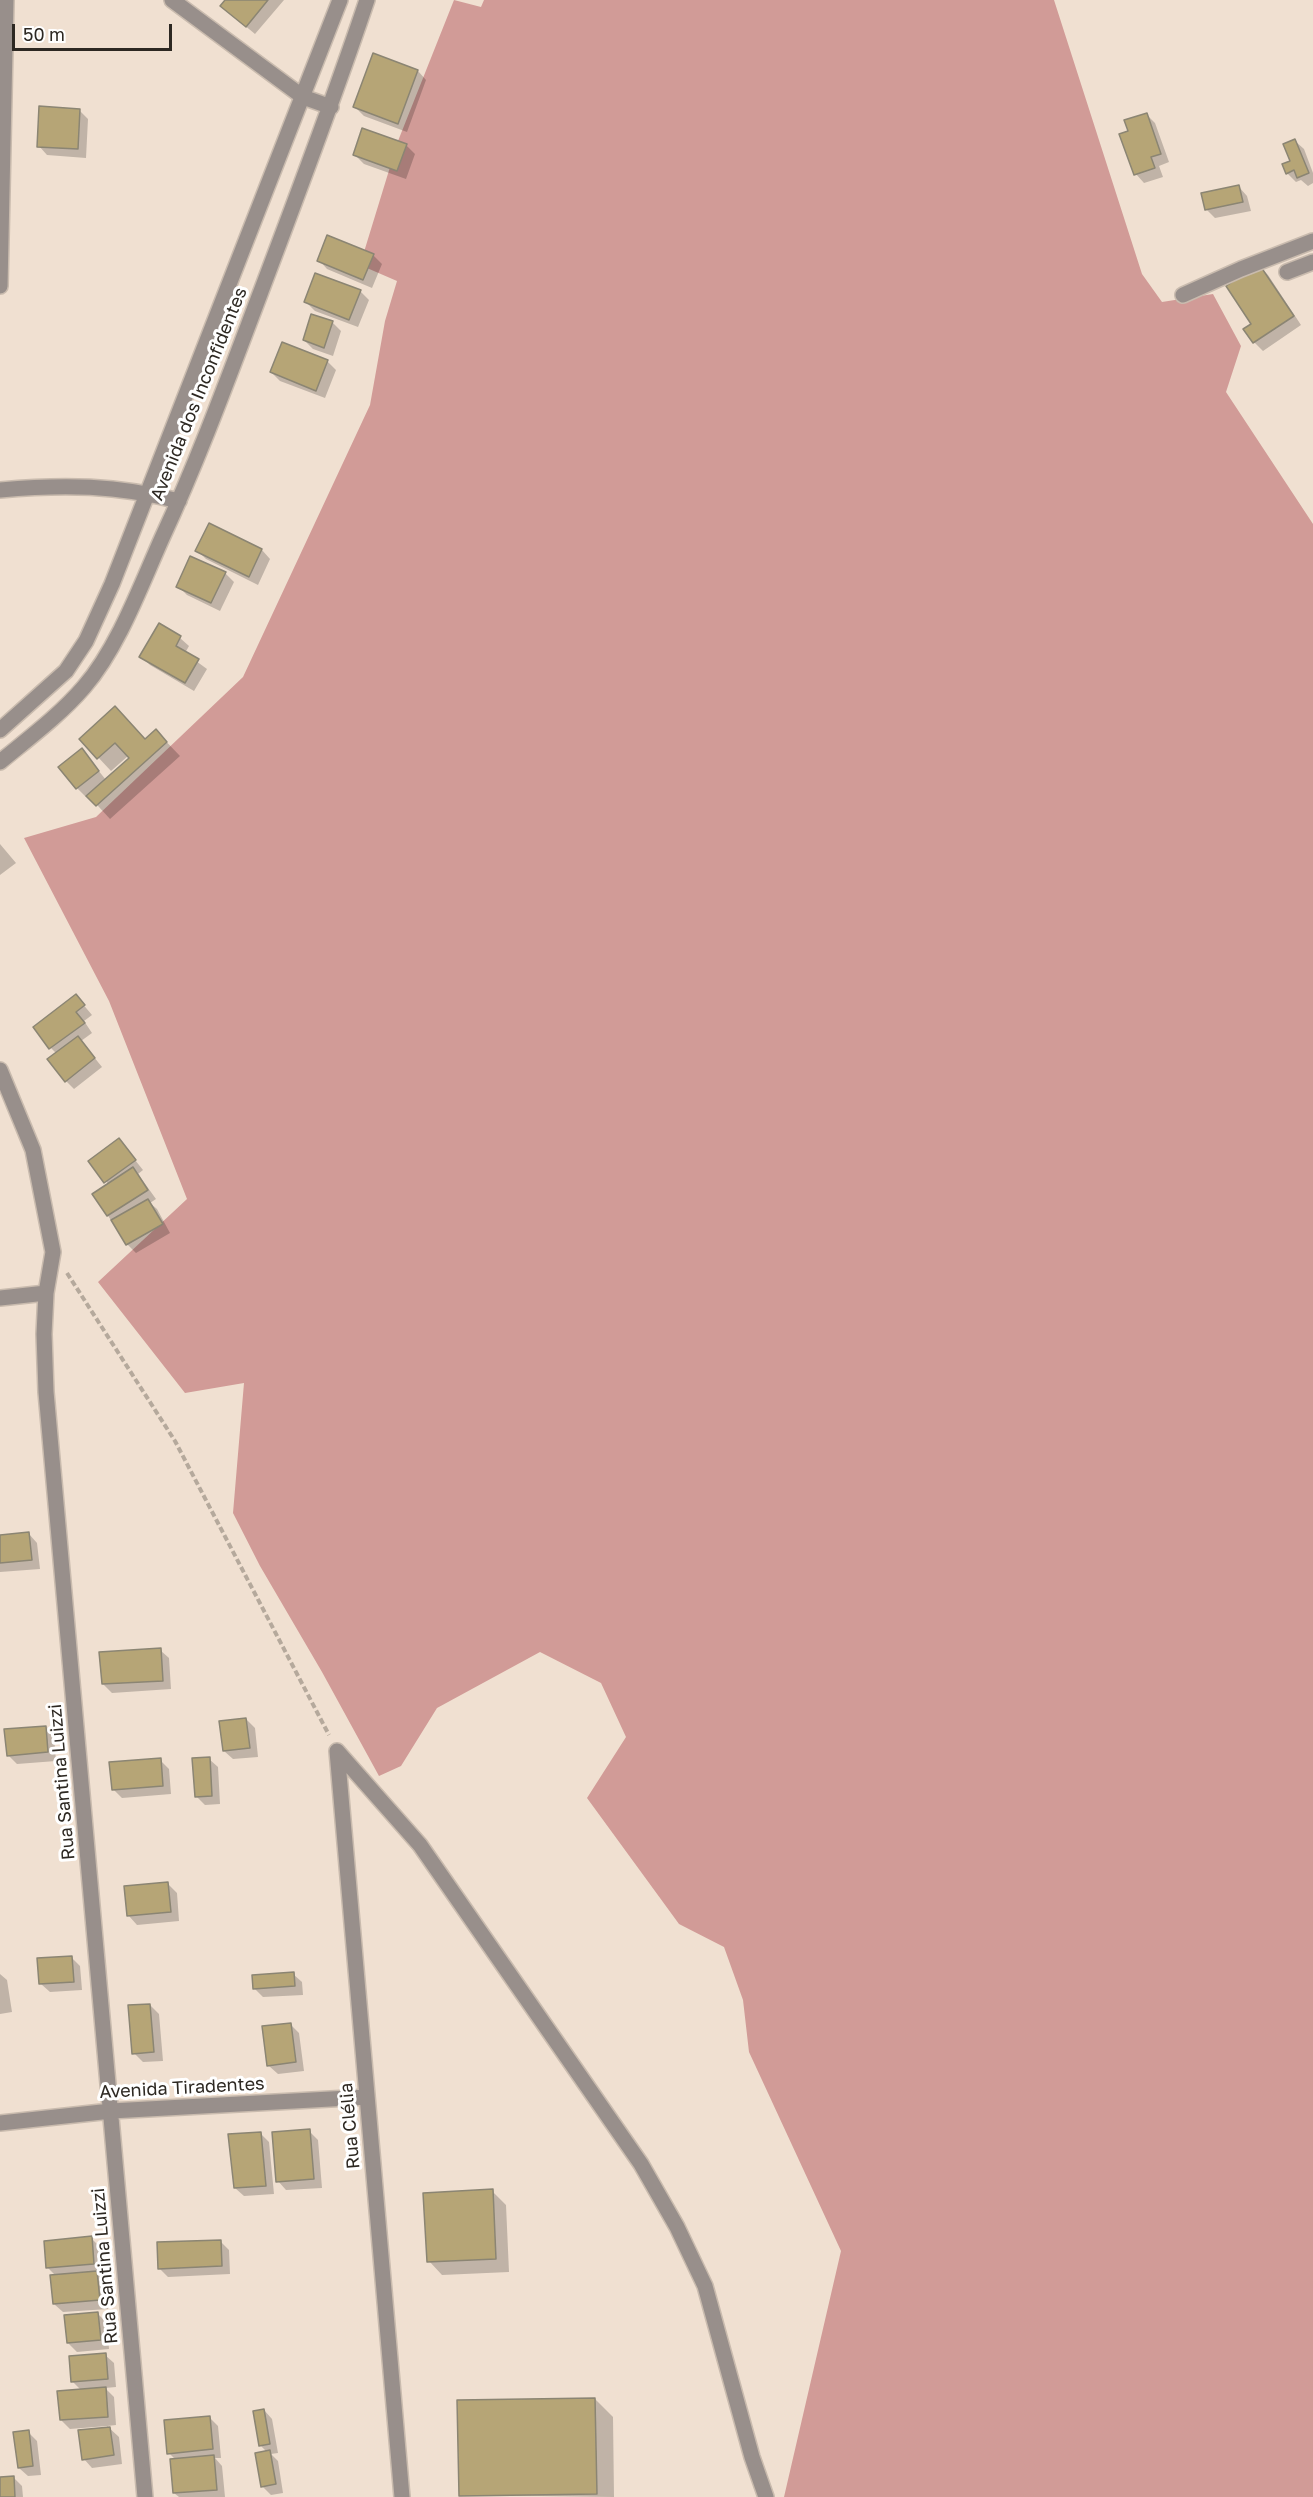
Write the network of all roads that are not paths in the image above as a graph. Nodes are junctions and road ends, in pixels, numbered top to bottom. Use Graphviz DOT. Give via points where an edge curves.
graph roads {
  1 [pos="6,0"];
  2 [pos="172,0"];
  3 [pos="340,0"];
  4 [pos="367,0"];
  5 [pos="303,97"];
  6 [pos="331,107"];
  7 [pos="1313,241"];
  8 [pos="1313,262"];
  9 [pos="1287,272"];
  10 [pos="0,286"];
  11 [pos="1183,295"];
  12 [pos="0,490"];
  13 [pos="147,493"];
  14 [pos="179,501"];
  15 [pos="0,730"];
  16 [pos="0,762"];
  17 [pos="0,1071"];
  18 [pos="46,1293"];
  19 [pos="0,1298"];
  20 [pos="367,2097"];
  21 [pos="111,2112"];
  22 [pos="0,2123"];
  23 [pos="145,2497"];
  24 [pos="402,2497"];
  25 [pos="766,2497"];
  1 -- 10 [label="street"];
  2 -- 5 [label="street"];
  3 -- 5 [label="street, Avenida dos Inconfidentes"];
  4 -- 6 [label="street, Avenida dos Inconfidentes"];
  5 -- 6 [label="street"];
  5 -- 13 [label="street, Avenida dos Inconfidentes"];
  6 -- 14 [label="street, Avenida dos Inconfidentes"];
  7 -- 11 [label="street"];
  8 -- 9 [label="street"];
  12 -- 13 [label="street" via="70,485"];
  13 -- 14 [label="street"];
  13 -- 15 [label="street, Avenida dos Inconfidentes" via="86,641 66,671"];
  14 -- 16 [label="street, Avenida dos Inconfidentes" via="132,605 85,686"];
  17 -- 18 [label="street, Rua Santina Luizzi" via="33,1150 53,1252"];
  18 -- 19 [label="street"];
  18 -- 21 [label="street, Rua Santina Luizzi" via="46,1392"];
  20 -- 21 [label="street, Avenida Tiradentes"];
  20 -- 24 [label="street, Rua Clélia"];
  20 -- 25 [label="street, Rua Clélia" via="338,1751 420,1845 641,2164 705,2286 748,2446"];
  21 -- 22 [label="street, Avenida Tiradentes"];
  21 -- 23 [label="street, Rua Santina Luizzi"];
}
